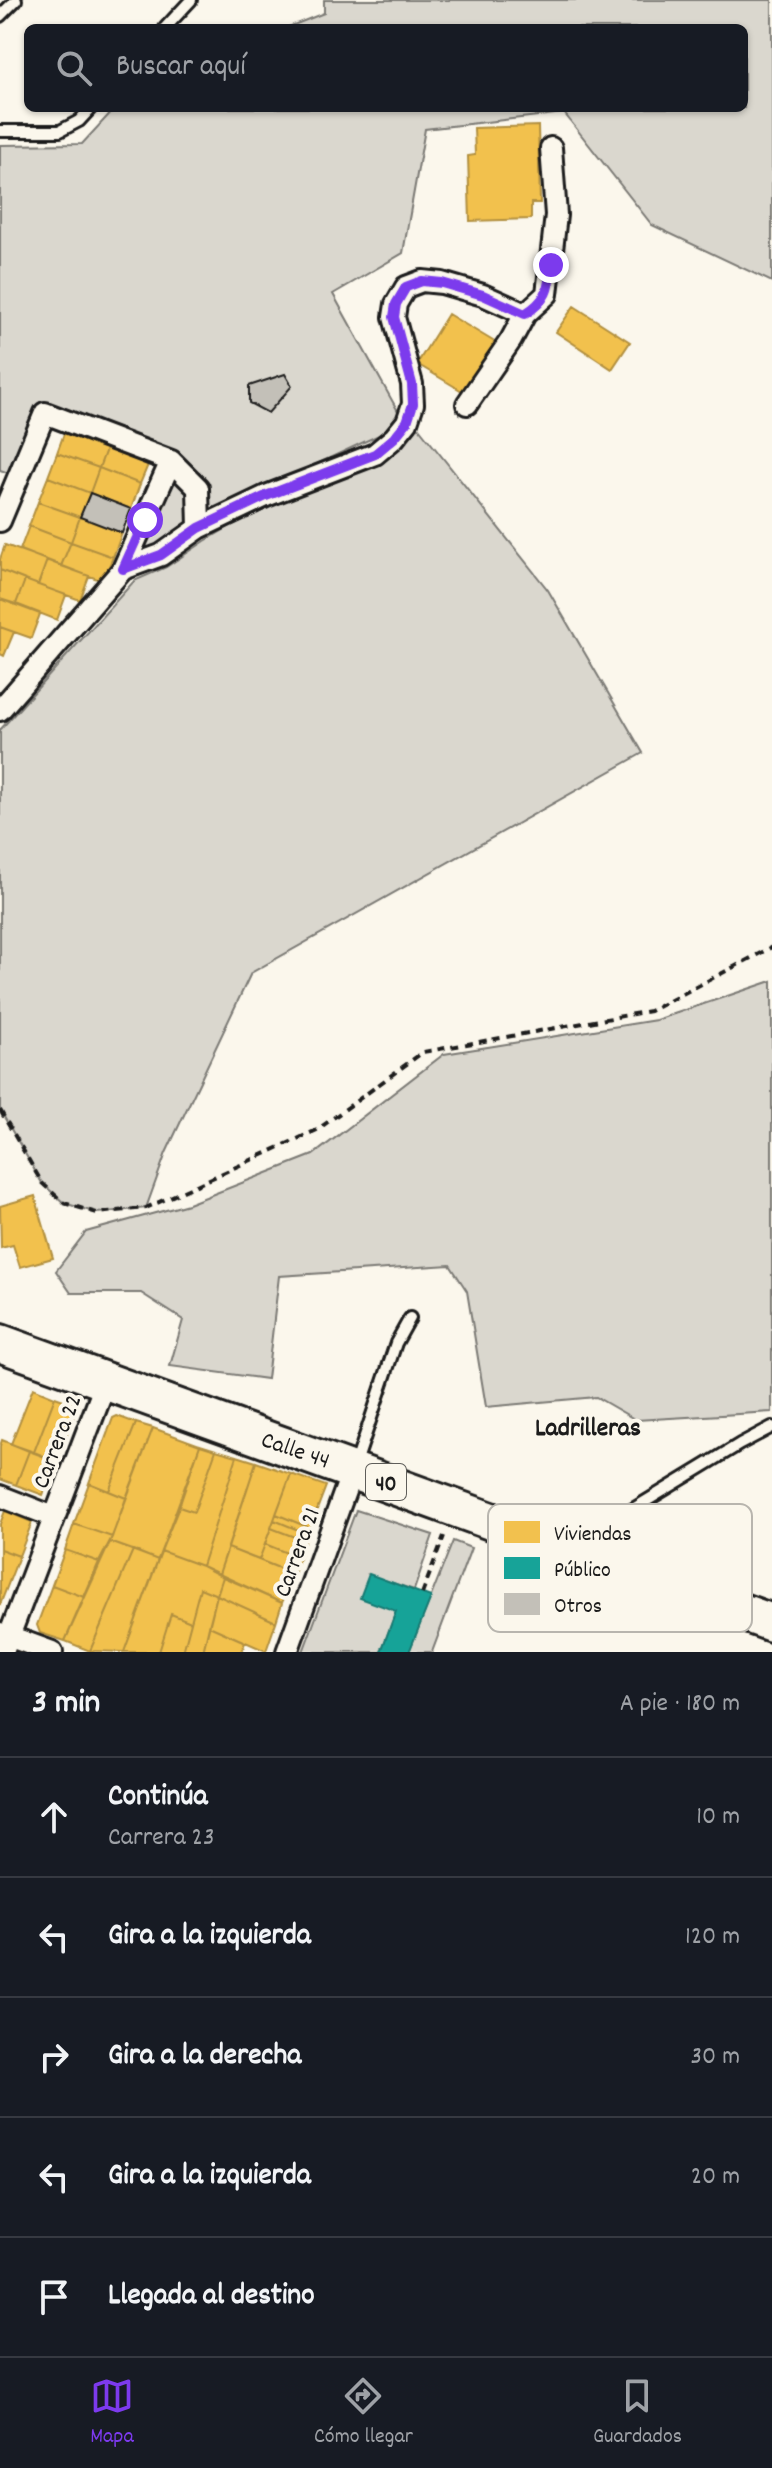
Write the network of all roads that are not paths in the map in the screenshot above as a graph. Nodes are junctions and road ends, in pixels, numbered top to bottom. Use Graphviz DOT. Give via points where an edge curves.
graph roads {
  1 [pos="16,0"];
  2 [pos="191,0"];
  3 [pos="0,16"];
  4 [pos="169,24"];
  5 [pos="87,112"];
  6 [pos="0,131"];
  7 [pos="551,148"];
  8 [pos="525,314"];
  9 [pos="467,404"];
  10 [pos="171,461"];
  11 [pos="8,483"];
  12 [pos="1,520"];
  13 [pos="199,528"];
  14 [pos="123,569"];
  15 [pos="0,710"];
  16 [pos="410,1318"];
  17 [pos="0,1343"];
  18 [pos="106,1382"];
  19 [pos="772,1427"];
  20 [pos="353,1469"];
  21 [pos="0,1496"];
  22 [pos="641,1504"];
  23 [pos="54,1517"];
  24 [pos="488,1519"];
  25 [pos="752,1616"];
  26 [pos="772,1623"];
  27 [pos="4,1641"];
  28 [pos="52,1652"];
  29 [pos="287,1652"];
  1 -- 3 [label="lane"];
  2 -- 4 [label="lane"];
  5 -- 6 [label="lane" via="60,131"];
  7 -- 8 [label="street" via="556,215 550,282 547,294"];
  8 -- 9 [label="street"];
  8 -- 13 [label="street" via="442,283 422,281 406,287 394,317 413,404 394,438 375,454"];
  10 -- 11 [label="street" via="45,413"];
  10 -- 13 [label="street" via="198,488"];
  10 -- 14 [label="street"];
  11 -- 12 [label="street"];
  13 -- 14 [label="street" via="161,555"];
  14 -- 15 [label="street"];
  16 -- 20 [label="lane" via="396,1343"];
  17 -- 18 [label="highway, Calle 44 / 40"];
  18 -- 20 [label="highway, Calle 44 / 40"];
  18 -- 23 [label="street, Carrera 22"];
  19 -- 22 [label="lane"];
  20 -- 24 [label="highway, Calle 44 / 40"];
  20 -- 29 [label="street, Carrera 21"];
  21 -- 23 [label="street"];
  23 -- 27 [label="street, Carrera 22"];
  25 -- 26 [label="highway, Calle 44 / 40"];
  27 -- 28 [label="street"];
}
